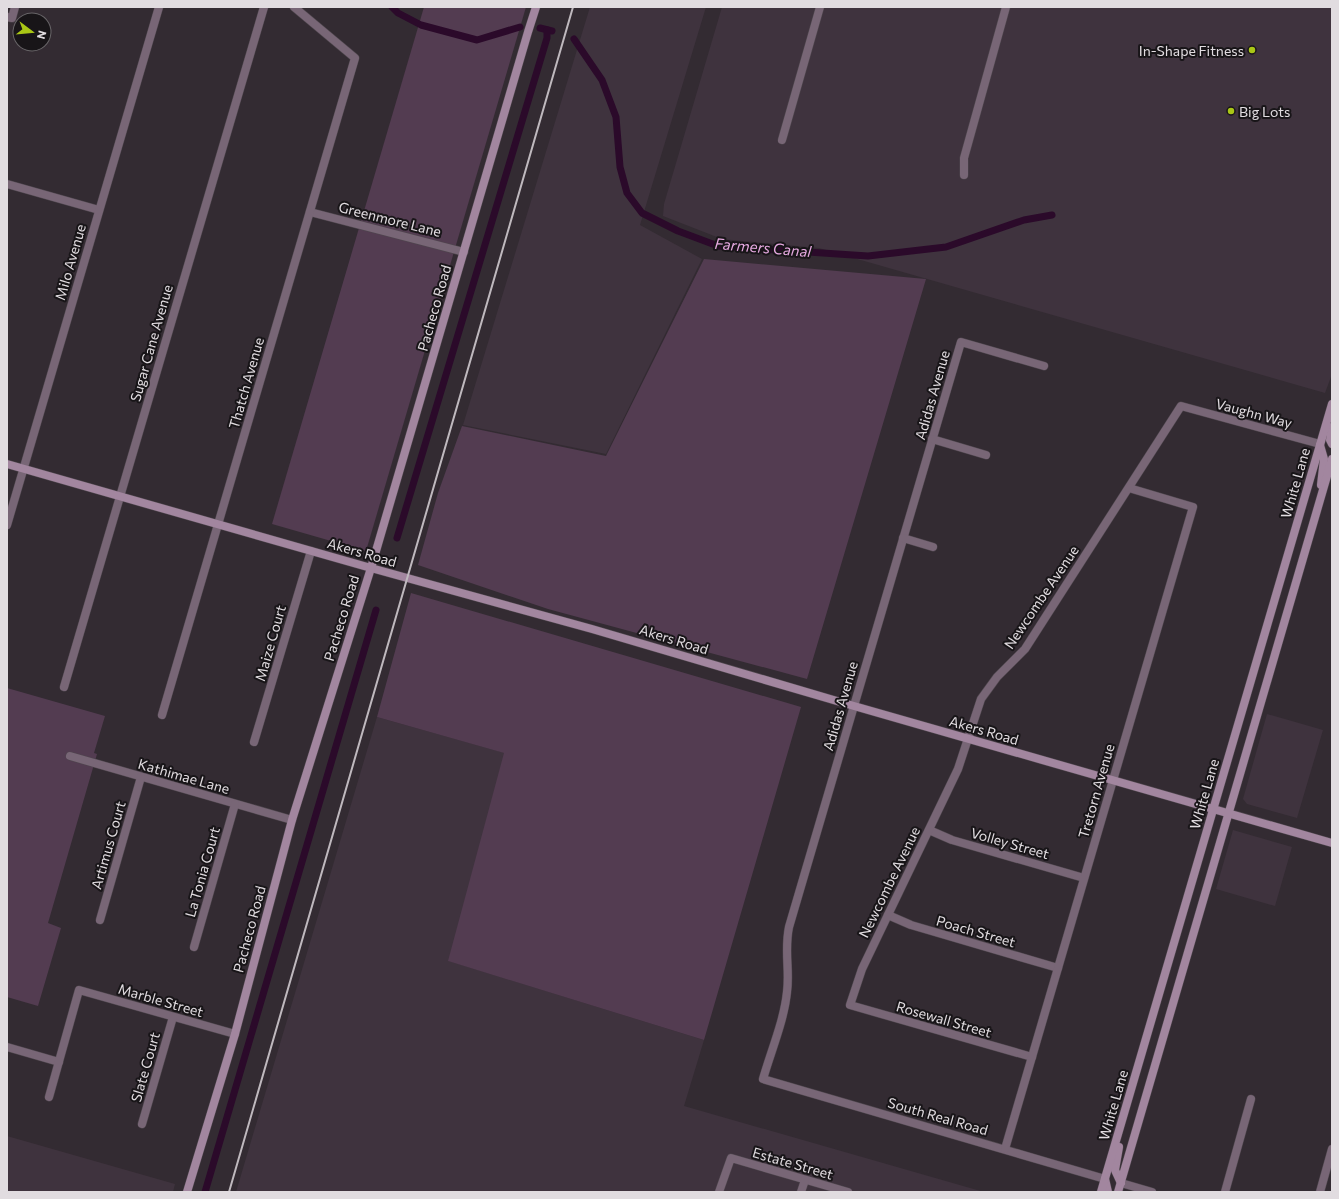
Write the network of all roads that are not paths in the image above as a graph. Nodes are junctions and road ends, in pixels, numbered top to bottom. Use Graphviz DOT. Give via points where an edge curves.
graph roads {
  1 [pos="15,7"];
  2 [pos="159,7"];
  3 [pos="264,7"];
  4 [pos="294,7"];
  5 [pos="536,7"];
  6 [pos="820,7"];
  7 [pos="1006,7"];
  8 [pos="9,18"];
  9 [pos="782,140"];
  10 [pos="964,175"];
  11 [pos="7,184"];
  12 [pos="99,210"];
  13 [pos="310,212"];
  14 [pos="464,252"];
  15 [pos="1044,366"];
  16 [pos="1332,404"];
  17 [pos="1181,406"];
  18 [pos="1332,427"];
  19 [pos="932,439"];
  20 [pos="1320,444"];
  21 [pos="1332,444"];
  22 [pos="986,455"];
  23 [pos="1332,459"];
  24 [pos="7,464"];
  25 [pos="24,468"];
  26 [pos="1128,488"];
  27 [pos="120,496"];
  28 [pos="1318,511"];
  29 [pos="218,524"];
  30 [pos="7,525"];
  31 [pos="903,538"];
  32 [pos="933,547"];
  33 [pos="311,551"];
  34 [pos="371,568"];
  35 [pos="64,687"];
  36 [pos="854,706"];
  37 [pos="162,715"];
  38 [pos="967,739"];
  39 [pos="254,742"];
  40 [pos="70,756"];
  41 [pos="142,777"];
  42 [pos="1113,781"];
  43 [pos="236,804"];
  44 [pos="1214,809"];
  45 [pos="1229,814"];
  46 [pos="292,820"];
  47 [pos="929,830"];
  48 [pos="1332,843"];
  49 [pos="1084,878"];
  50 [pos="888,915"];
  51 [pos="100,920"];
  52 [pos="194,947"];
  53 [pos="1058,968"];
  54 [pos="850,1005"];
  55 [pos="173,1017"];
  56 [pos="234,1034"];
  57 [pos="7,1048"];
  58 [pos="1032,1057"];
  59 [pos="59,1062"];
  60 [pos="763,1079"];
  61 [pos="49,1097"];
  62 [pos="1251,1099"];
  63 [pos="1125,1112"];
  64 [pos="142,1124"];
  65 [pos="1005,1148"];
  66 [pos="1332,1149"];
  67 [pos="1105,1179"];
  68 [pos="805,1180"];
  69 [pos="1121,1183"];
  70 [pos="187,1192"];
  71 [pos="719,1192"];
  72 [pos="801,1192"];
  73 [pos="848,1192"];
  74 [pos="1101,1192"];
  75 [pos="1108,1192"];
  76 [pos="1118,1192"];
  77 [pos="1152,1192"];
  78 [pos="1225,1192"];
  79 [pos="1320,1192"];
  1 -- 8 [label="street"];
  2 -- 12 [label="street, Milo Avenue"];
  3 -- 27 [label="street, Sugar Cane Avenue"];
  4 -- 13 [label="street, Thatch Avenue" via="355,58"];
  5 -- 14 [label="street, Pacheco Road"];
  6 -- 9 [label="street"];
  7 -- 10 [label="street" via="964,158"];
  11 -- 12 [label="street"];
  12 -- 25 [label="street, Milo Avenue"];
  13 -- 14 [label="street, Greenmore Lane"];
  13 -- 29 [label="street, Thatch Avenue"];
  14 -- 34 [label="street, Pacheco Road"];
  15 -- 19 [label="street, Adidas Avenue" via="961,342"];
  16 -- 20 [label="street, White Lane"];
  17 -- 20 [label="street, Vaughn Way"];
  17 -- 26 [label="street, Newcombe Avenue"];
  18 -- 21 [label="street"];
  19 -- 22 [label="street"];
  19 -- 31 [label="street, Adidas Avenue"];
  20 -- 28 [label="street" via="1324,459"];
  20 -- 44 [label="street, White Lane"];
  23 -- 28 [label="street, White Lane"];
  24 -- 25 [label="street, Akers Road"];
  25 -- 27 [label="street, Akers Road"];
  25 -- 30 [label="street, Milo Avenue"];
  26 -- 38 [label="street, Newcombe Avenue" via="1025,649 988,688 975,712"];
  26 -- 42 [label="street, Tretorn Avenue" via="1194,507"];
  27 -- 29 [label="street, Akers Road"];
  27 -- 35 [label="street, Sugar Cane Avenue"];
  28 -- 45 [label="street, White Lane"];
  29 -- 33 [label="street, Akers Road"];
  29 -- 37 [label="street, Thatch Avenue"];
  31 -- 32 [label="street"];
  31 -- 36 [label="street, Adidas Avenue"];
  33 -- 34 [label="street, Akers Road"];
  33 -- 39 [label="street, Maize Court"];
  34 -- 36 [label="street, Akers Road" via="592,629"];
  34 -- 46 [label="street, Pacheco Road"];
  36 -- 38 [label="street, Akers Road"];
  36 -- 60 [label="street, Adidas Avenue" via="789,927 785,954 788,978 785,1003"];
  38 -- 42 [label="street, Akers Road"];
  38 -- 47 [label="street, Newcombe Avenue" via="958,769"];
  40 -- 41 [label="street, Kathimae Lane"];
  41 -- 43 [label="street, Kathimae Lane"];
  41 -- 51 [label="street, Artimus Court"];
  42 -- 44 [label="street, Akers Road"];
  42 -- 49 [label="street, Tretorn Avenue"];
  43 -- 46 [label="street, Kathimae Lane"];
  43 -- 52 [label="street, La Tonia Court"];
  44 -- 45 [label="street, Akers Road"];
  44 -- 63 [label="street, White Lane"];
  45 -- 48 [label="street, Akers Road"];
  45 -- 69 [label="street, White Lane"];
  46 -- 56 [label="street, Pacheco Road"];
  47 -- 49 [label="street, Volley Street" via="952,840"];
  47 -- 50 [label="street, Newcombe Avenue"];
  49 -- 53 [label="street, Tretorn Avenue"];
  50 -- 53 [label="street, Poach Street" via="911,925"];
  50 -- 54 [label="street, Newcombe Avenue" via="862,969"];
  53 -- 58 [label="street, Tretorn Avenue"];
  54 -- 58 [label="street, Rosewall Street"];
  55 -- 56 [label="street, Marble Street"];
  55 -- 59 [label="street, Marble Street" via="80,990"];
  55 -- 64 [label="street, Slate Court"];
  56 -- 70 [label="street, Pacheco Road"];
  57 -- 59 [label="street"];
  58 -- 65 [label="street, Tretorn Avenue"];
  59 -- 61 [label="street"];
  60 -- 65 [label="street, South Real Road"];
  62 -- 78 [label="street"];
  63 -- 67 [label="street, White Lane"];
  63 -- 69 [label="street" via="1115,1170"];
  65 -- 67 [label="street, South Real Road"];
  66 -- 79 [label="street"];
  67 -- 74 [label="street, White Lane"];
  67 -- 75 [label="street"];
  68 -- 71 [label="street, Estate Street" via="731,1158"];
  68 -- 72 [label="street"];
  68 -- 73 [label="street, Estate Street"];
  69 -- 76 [label="street, White Lane"];
  69 -- 77 [label="street"];
}
